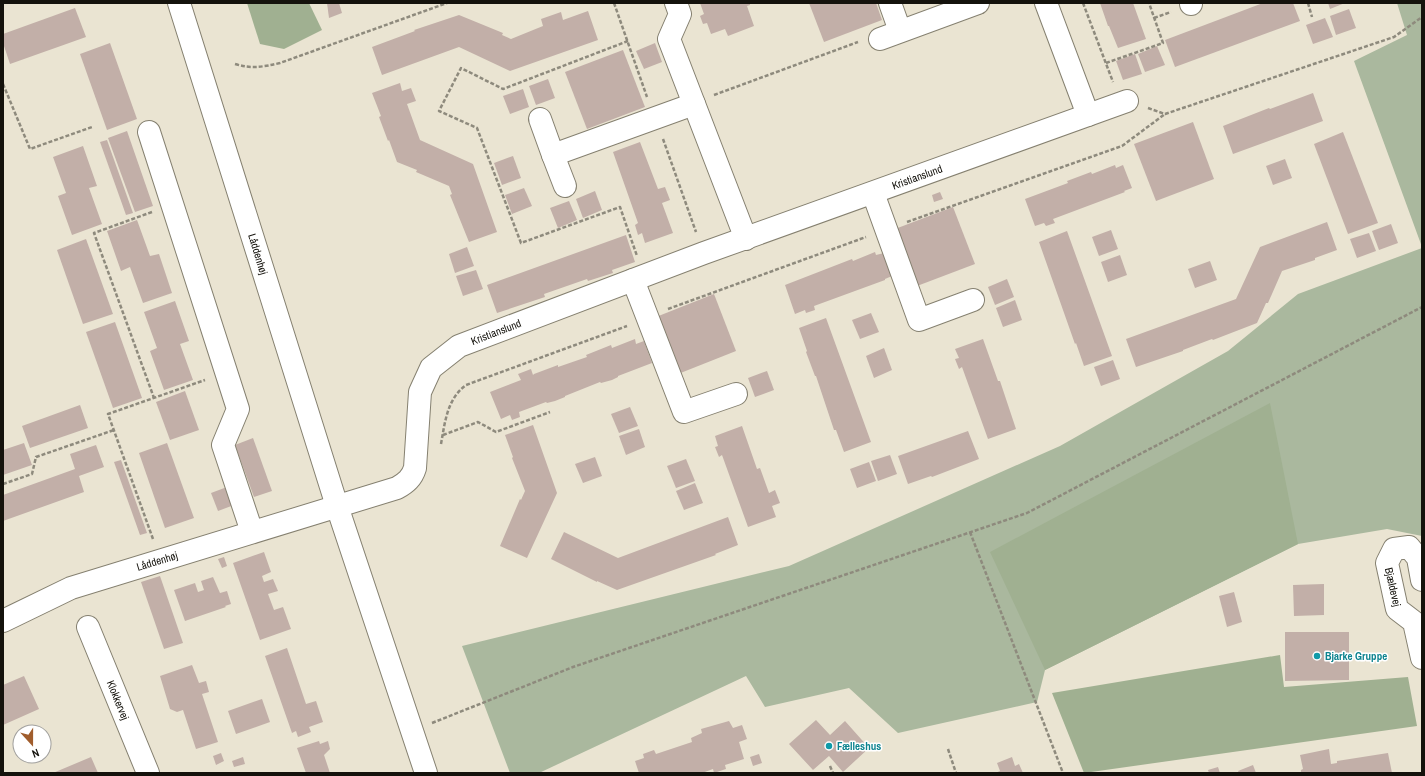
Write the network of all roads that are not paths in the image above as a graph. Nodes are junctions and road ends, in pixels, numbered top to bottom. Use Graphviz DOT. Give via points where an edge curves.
graph roads {
  1 [pos="179,3"];
  2 [pos="676,3"];
  3 [pos="890,3"];
  4 [pos="978,3"];
  5 [pos="1046,3"];
  6 [pos="1124,102"];
  7 [pos="694,104"];
  8 [pos="1088,115"];
  9 [pos="540,119"];
  10 [pos="149,132"];
  11 [pos="553,155"];
  12 [pos="565,186"];
  13 [pos="872,193"];
  14 [pos="746,239"];
  15 [pos="633,280"];
  16 [pos="973,300"];
  17 [pos="736,394"];
  18 [pos="337,506"];
  19 [pos="252,532"];
  20 [pos="1422,580"];
  21 [pos="1418,617"];
  22 [pos="3,621"];
  23 [pos="88,627"];
  24 [pos="1422,658"];
  25 [pos="148,773"];
  26 [pos="426,773"];
  1 -- 18 [label="street, Låddenhøj"];
  2 -- 7 [label="street" via="680,14 669,39"];
  3 -- 4 [label="street" via="890,35"];
  5 -- 8 [label="street"];
  6 -- 8 [label="street, Kristianslund"];
  7 -- 11 [label="street"];
  7 -- 14 [label="street"];
  8 -- 13 [label="street, Kristianslund"];
  9 -- 11 [label="street"];
  10 -- 19 [label="street" via="238,409 223,445"];
  11 -- 12 [label="street"];
  13 -- 14 [label="street, Kristianslund"];
  13 -- 16 [label="street" via="919,320"];
  14 -- 15 [label="street, Kristianslund"];
  15 -- 17 [label="street" via="684,412"];
  15 -- 18 [label="street, Kristianslund" via="459,346 431,368 420,392 415,468 409,480 397,488"];
  18 -- 19 [label="street, Låddenhøj"];
  18 -- 26 [label="street, Låddenhøj"];
  19 -- 22 [label="street, Låddenhøj" via="71,588"];
  20 -- 21 [label="street, Bjældevej" via="1418,558 1409,547 1394,549 1387,564 1397,610"];
  21 -- 24 [label="street, Bjældevej"];
  23 -- 25 [label="street, Klokkervej"];
}
